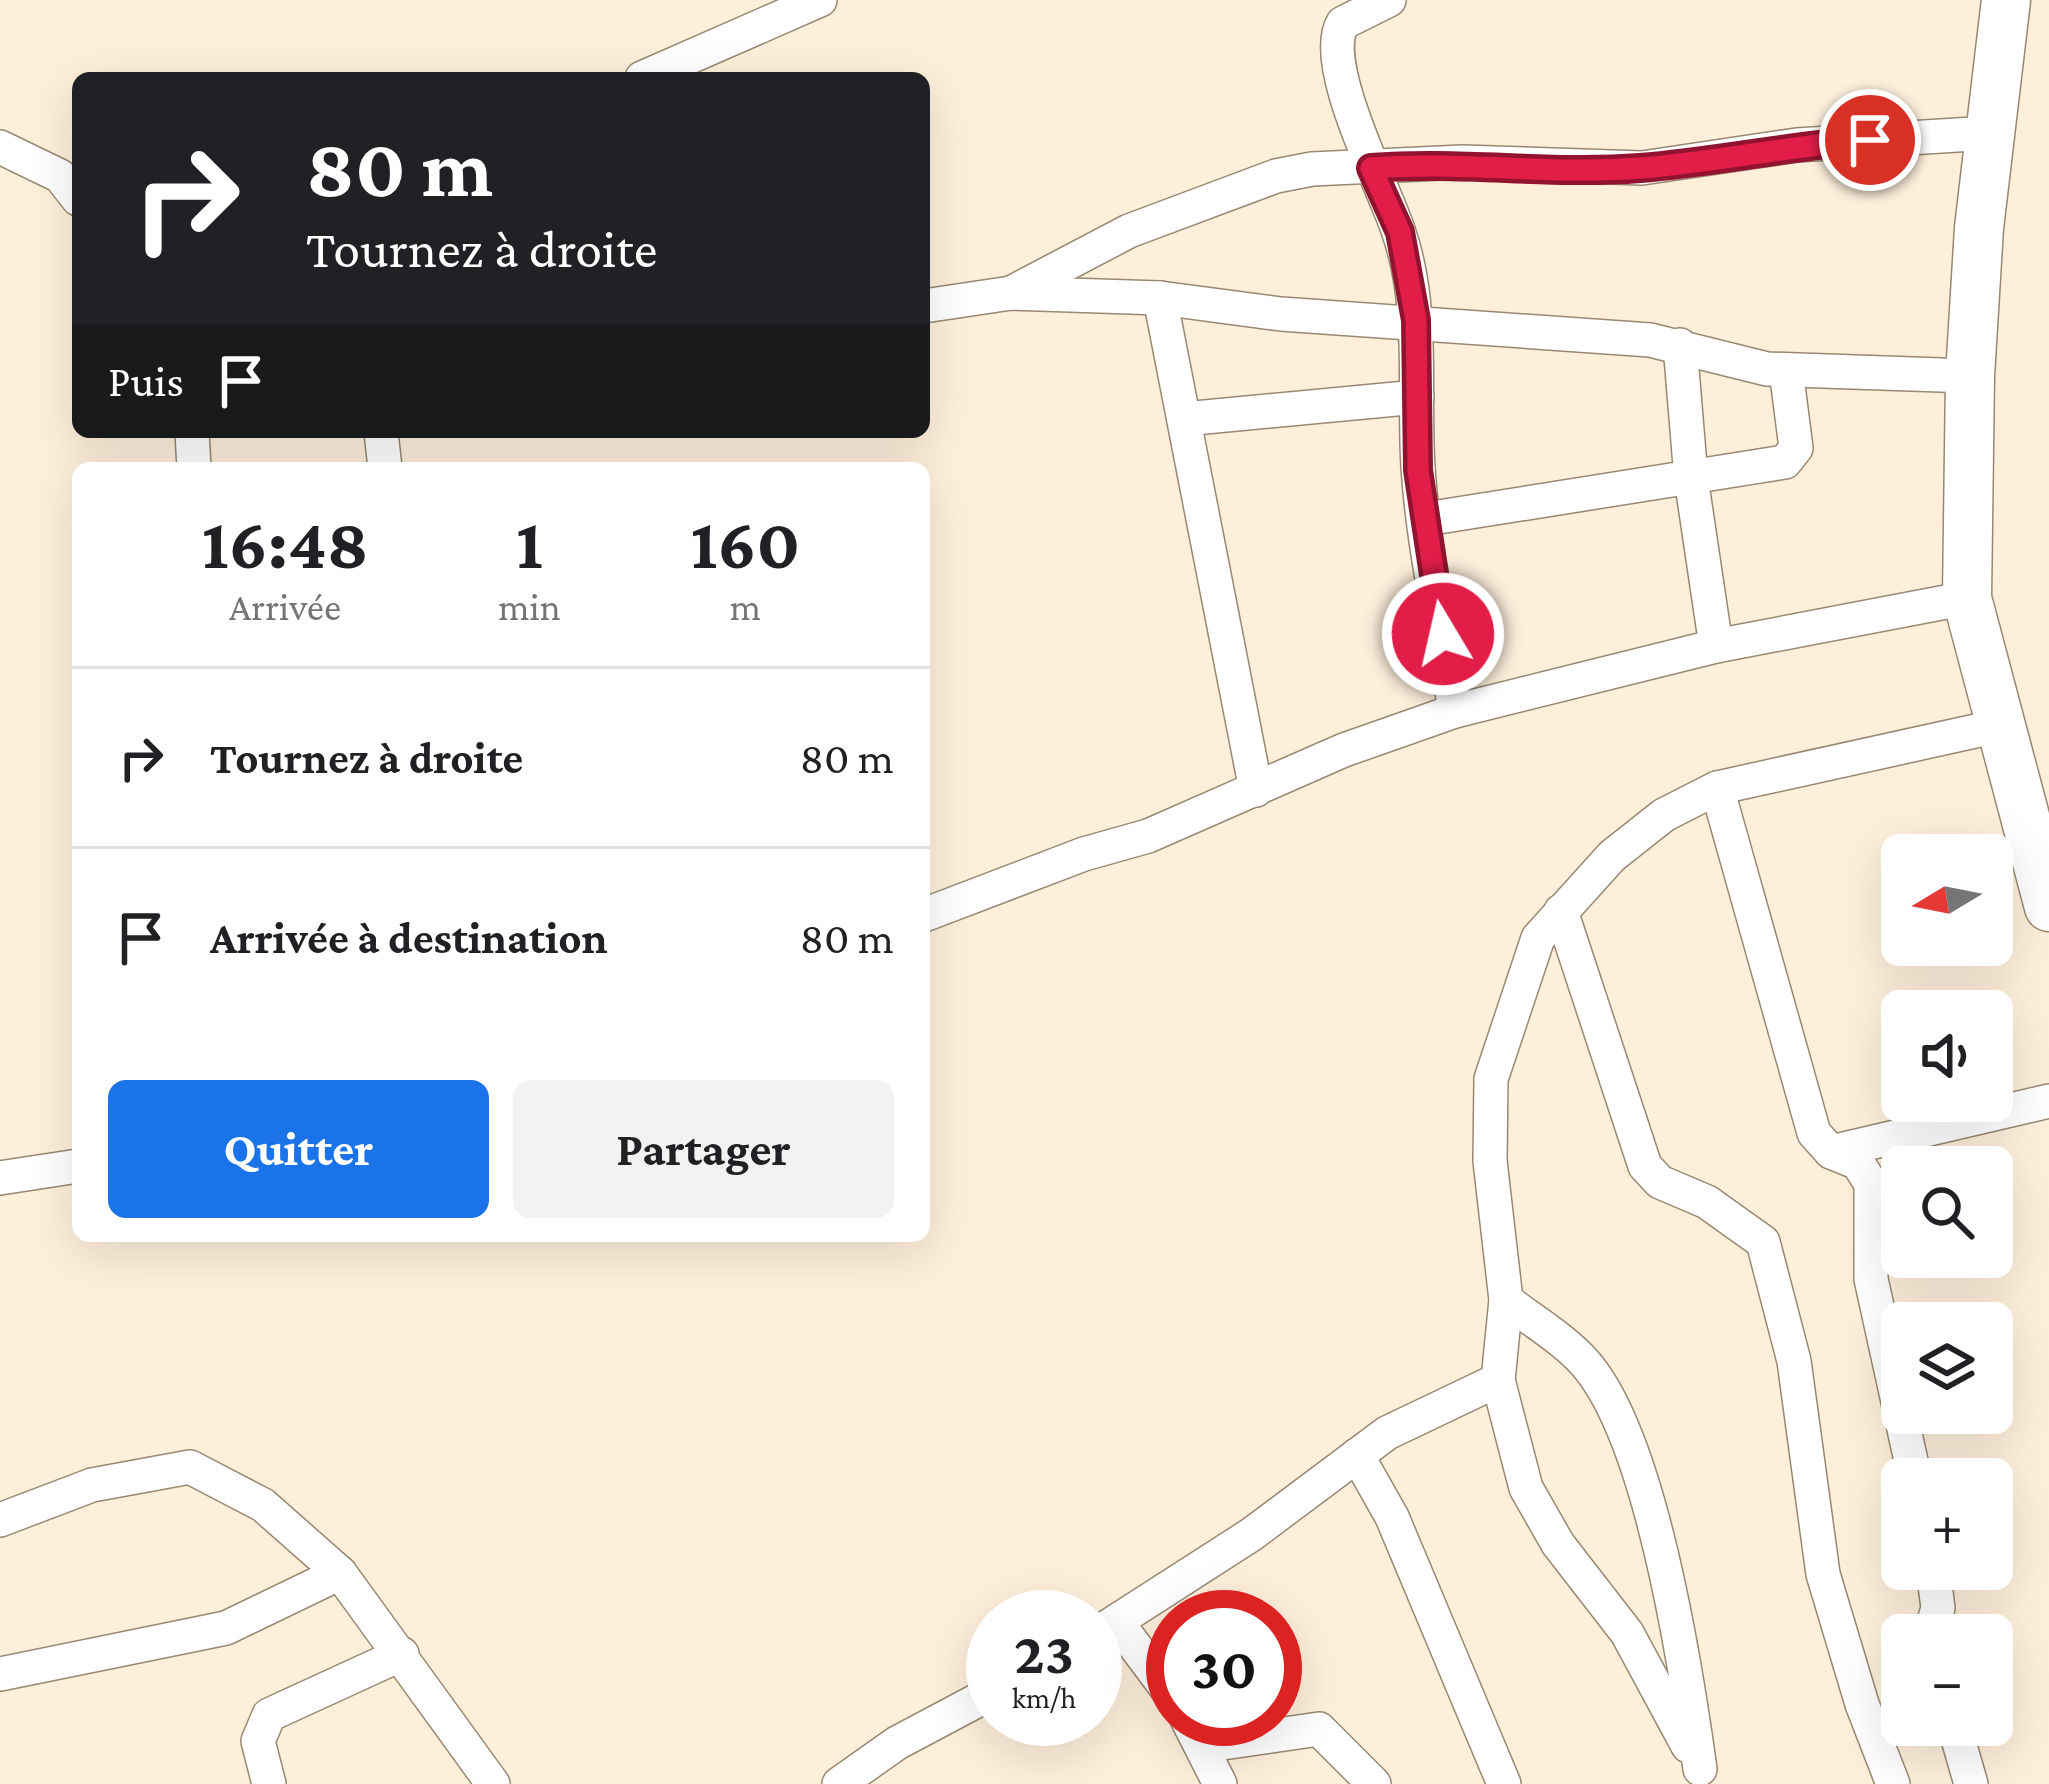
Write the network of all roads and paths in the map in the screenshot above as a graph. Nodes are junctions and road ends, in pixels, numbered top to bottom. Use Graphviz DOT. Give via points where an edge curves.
graph roads {
  1 [pos="820,0"];
  2 [pos="1389,0"];
  3 [pos="2006,0"];
  4 [pos="656,72"];
  5 [pos="1989,133"];
  6 [pos="0,147"];
  7 [pos="1371,168"];
  8 [pos="72,191"];
  9 [pos="1011,293"];
  10 [pos="1160,298"];
  11 [pos="930,305"];
  12 [pos="1416,320"];
  13 [pos="1681,345"];
  14 [pos="1786,370"];
  15 [pos="1970,376"];
  16 [pos="1417,397"];
  17 [pos="1184,419"];
  18 [pos="1691,478"];
  19 [pos="1426,519"];
  20 [pos="1967,598"];
  21 [pos="1716,646"];
  22 [pos="1455,711"];
  23 [pos="1998,726"];
  24 [pos="1717,788"];
  25 [pos="1256,790"];
  26 [pos="2049,908"];
  27 [pos="1561,911"];
  28 [pos="930,913"];
  29 [pos="2049,1101"];
  30 [pos="1831,1152"];
  31 [pos="72,1167"];
  32 [pos="0,1178"];
  33 [pos="1506,1300"];
  34 [pos="1498,1380"];
  35 [pos="1357,1455"];
  36 [pos="1910,1458"];
  37 [pos="0,1520"];
  38 [pos="340,1573"];
  39 [pos="1122,1618"];
  40 [pos="1122,1644"];
  41 [pos="402,1654"];
  42 [pos="1146,1669"];
  43 [pos="0,1674"];
  44 [pos="966,1706"];
  45 [pos="1302,1730"];
  46 [pos="1201,1746"];
  47 [pos="1960,1746"];
  48 [pos="1705,1776"];
  49 [pos="269,1784"];
  50 [pos="493,1784"];
  51 [pos="838,1784"];
  52 [pos="1220,1784"];
  53 [pos="1374,1784"];
  54 [pos="1504,1784"];
  55 [pos="1893,1784"];
  56 [pos="1971,1784"];
  1 -- 4 [label="street"];
  2 -- 7 [label="street" via="1336,33"];
  3 -- 5 [label="street"];
  5 -- 7 [label="street" via="1797,145 1642,168"];
  5 -- 15 [label="street"];
  6 -- 8 [label="street" via="60,176"];
  7 -- 9 [label="street" via="1276,176 1129,231"];
  7 -- 12 [label="street" via="1400,232"];
  9 -- 10 [label="street"];
  9 -- 11 [label="street"];
  10 -- 12 [label="street"];
  10 -- 17 [label="street"];
  12 -- 13 [label="street"];
  12 -- 16 [label="street"];
  13 -- 14 [label="street"];
  13 -- 18 [label="street"];
  14 -- 15 [label="street"];
  14 -- 18 [label="street" via="1794,458"];
  15 -- 20 [label="street"];
  16 -- 17 [label="street"];
  16 -- 19 [label="street"];
  17 -- 25 [label="street"];
  18 -- 19 [label="street"];
  18 -- 21 [label="street"];
  19 -- 22 [label="street"];
  20 -- 21 [label="street"];
  20 -- 23 [label="street"];
  21 -- 22 [label="street"];
  22 -- 25 [label="street"];
  23 -- 24 [label="street"];
  23 -- 26 [label="street"];
  24 -- 27 [label="street" via="1646,828"];
  24 -- 30 [label="street" via="1814,1132"];
  25 -- 28 [label="street"];
  27 -- 33 [label="street" via="1538,938 1490,1079"];
  27 -- 55 [label="street" via="1645,1166 1763,1242 1794,1361 1823,1574"];
  29 -- 30 [label="street"];
  30 -- 36 [label="street" via="1858,1163 1870,1184 1871,1279"];
  31 -- 32 [label="street"];
  33 -- 34 [label="street"];
  33 -- 48 [label="street" via="1585,1361 1619,1424 1657,1538"];
  34 -- 35 [label="street"];
  34 -- 48 [label="street" via="1540,1515 1628,1633"];
  35 -- 39 [label="street"];
  35 -- 54 [label="street" via="1392,1517"];
  37 -- 38 [label="street" via="92,1485 190,1467 263,1505"];
  38 -- 41 [label="street"];
  38 -- 43 [label="street" via="226,1628"];
  40 -- 42 [label="street"];
  41 -- 49 [label="street" via="269,1715 258,1741"];
  41 -- 50 [label="street"];
  44 -- 51 [label="street"];
  45 -- 53 [label="street" via="1319,1729"];
  46 -- 52 [label="street"];
  47 -- 56 [label="street"];
}
